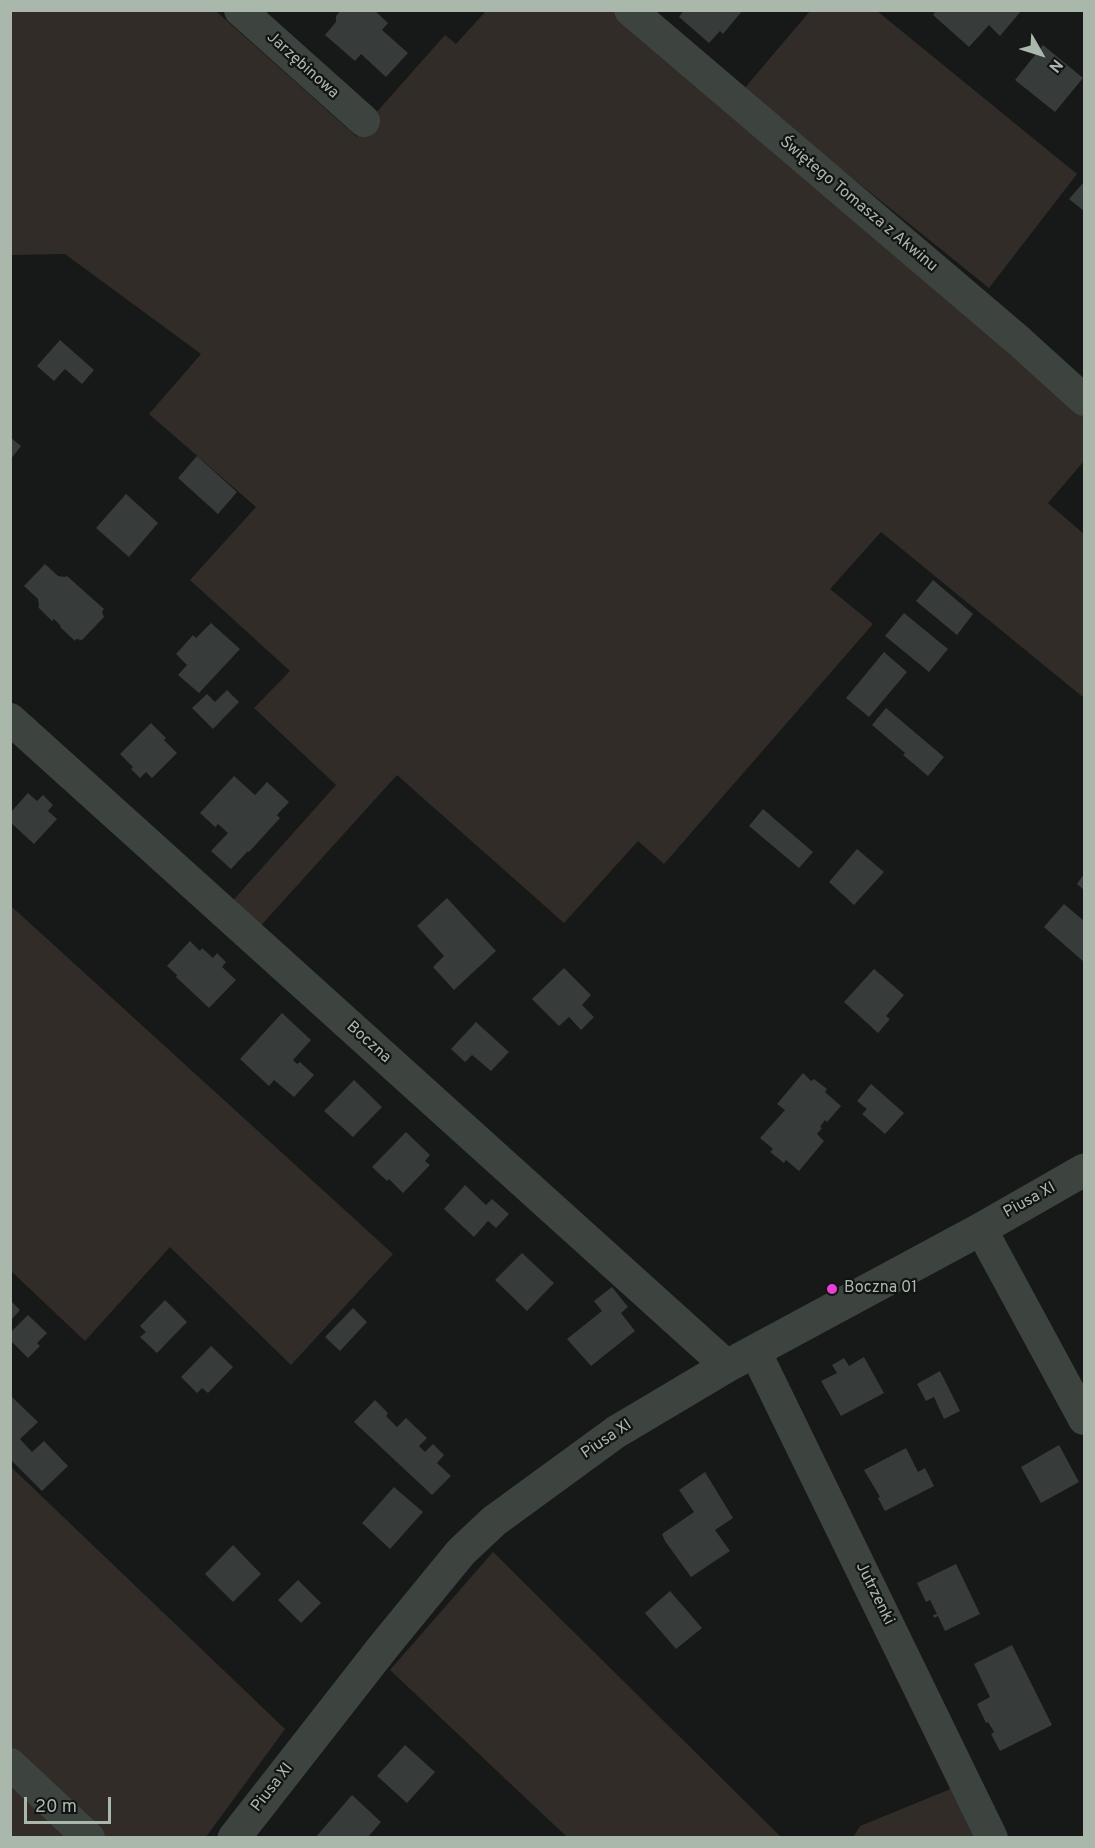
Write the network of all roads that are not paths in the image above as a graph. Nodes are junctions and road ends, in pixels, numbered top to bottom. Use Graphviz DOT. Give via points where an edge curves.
graph roads {
  1 [pos="240,10"];
  2 [pos="630,10"];
  3 [pos="364,121"];
  4 [pos="1084,400"];
  5 [pos="10,720"];
  6 [pos="1084,1170"];
  7 [pos="981,1229"];
  8 [pos="755,1351"];
  9 [pos="727,1366"];
  10 [pos="1084,1419"];
  11 [pos="10,1764"];
  12 [pos="88,1838"];
  13 [pos="234,1838"];
  14 [pos="992,1838"];
  1 -- 3 [label="street, Jarzębinowa"];
  2 -- 4 [label="street, Świętego Tomasza z Akwinu"];
  5 -- 9 [label="street, Boczna"];
  6 -- 7 [label="street, Piusa XI"];
  7 -- 8 [label="street, Piusa XI"];
  7 -- 10 [label="street"];
  8 -- 9 [label="street, Piusa XI"];
  8 -- 14 [label="street, Jutrzenki"];
  9 -- 13 [label="street, Piusa XI" via="616,1432 494,1521 461,1552"];
  11 -- 12 [label="street"];
}
